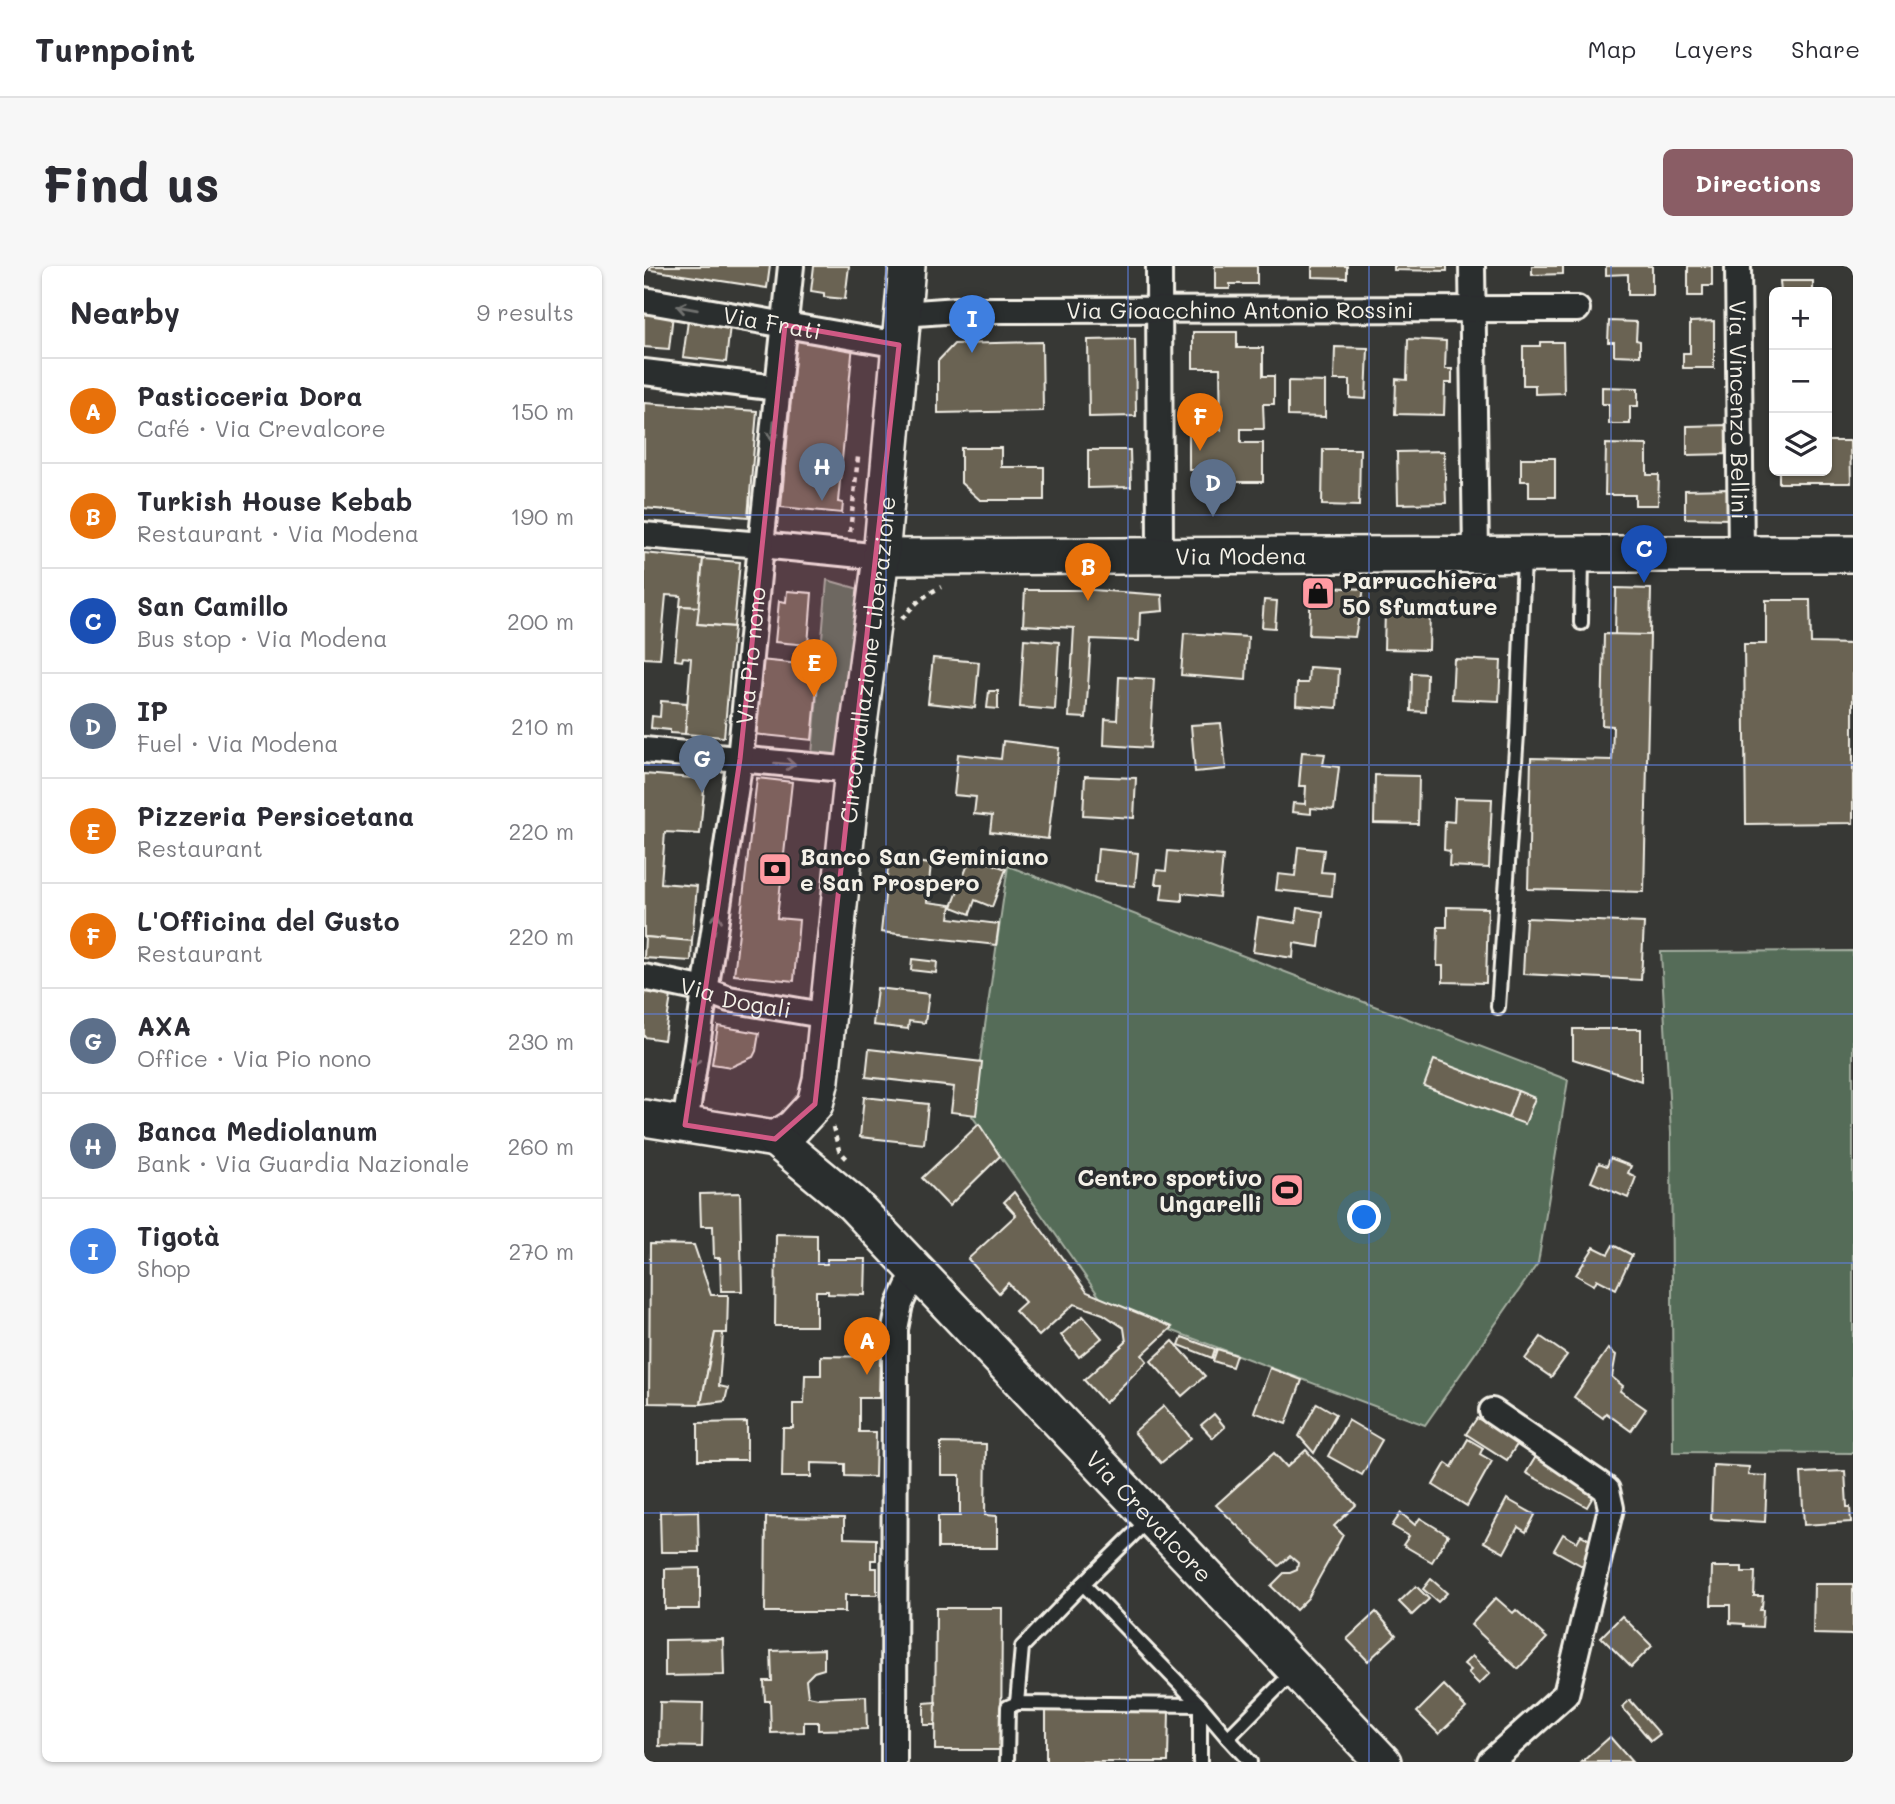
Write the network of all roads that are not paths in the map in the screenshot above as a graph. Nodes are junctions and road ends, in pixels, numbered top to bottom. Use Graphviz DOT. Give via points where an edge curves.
graph roads {
  1 [pos="791,266"];
  2 [pos="907,266"];
  3 [pos="1159,266"];
  4 [pos="1472,266"];
  5 [pos="1738,266"];
  6 [pos="644,300"];
  7 [pos="1158,309"];
  8 [pos="1577,309"];
  9 [pos="1472,311"];
  10 [pos="785,325"];
  11 [pos="901,329"];
  12 [pos="644,372"];
  13 [pos="778,388"];
  14 [pos="644,535"];
  15 [pos="761,545"];
  16 [pos="1583,554"];
  17 [pos="1741,554"];
  18 [pos="1853,554"];
  19 [pos="1476,555"];
  20 [pos="1524,555"];
  21 [pos="1160,556"];
  22 [pos="881,557"];
  23 [pos="1581,623"];
  24 [pos="644,750"];
  25 [pos="740,760"];
  26 [pos="853,770"];
  27 [pos="644,977"];
  28 [pos="705,990"];
  29 [pos="1498,1007"];
  30 [pos="828,1016"];
  31 [pos="644,1118"];
  32 [pos="685,1125"];
  33 [pos="784,1134"];
  34 [pos="915,1271"];
  35 [pos="1492,1411"];
  36 [pos="1151,1517"];
  37 [pos="1083,1584"];
  38 [pos="1296,1669"];
  39 [pos="1017,1703"];
  40 [pos="1200,1705"];
  41 [pos="1228,1738"];
  42 [pos="894,1762"];
  43 [pos="1007,1762"];
  44 [pos="1200,1762"];
  45 [pos="1250,1762"];
  46 [pos="1383,1762"];
  47 [pos="1490,1762"];
  1 -- 10 [label="street, Via Pio nono"];
  2 -- 11 [label="main road, Circonvallazione Liberazione"];
  3 -- 7 [label="street"];
  4 -- 9 [label="street"];
  5 -- 17 [label="street, Via Vincenzo Bellini"];
  10 -- 6 [label="street, Via Frati, one-way"];
  7 -- 9 [label="street, Via Gioacchino Antonio Rossini"];
  7 -- 11 [label="street, Via Gioacchino Antonio Rossini" via="958,310"];
  7 -- 21 [label="street"];
  8 -- 9 [label="street, Via Gioacchino Antonio Rossini"];
  9 -- 19 [label="street"];
  10 -- 11 [label="street, Via Frati"];
  10 -- 13 [label="street, Via Pio nono"];
  11 -- 22 [label="main road, Circonvallazione Liberazione"];
  12 -- 13 [label="street"];
  13 -- 15 [label="street, Via Pio nono, one-way"];
  14 -- 15 [label="street"];
  15 -- 22 [label="street"];
  15 -- 25 [label="street, Via Pio nono"];
  16 -- 17 [label="main road, Via Modena"];
  16 -- 20 [label="main road, Via Modena"];
  16 -- 23 [label="lane"];
  17 -- 18 [label="main road, Via Modena"];
  19 -- 20 [label="main road, Via Modena"];
  19 -- 21 [label="main road, Via Modena"];
  20 -- 29 [label="lane"];
  21 -- 22 [label="main road, Via Modena"];
  22 -- 26 [label="main road, Circonvallazione Liberazione"];
  24 -- 25 [label="street"];
  25 -- 26 [label="street, one-way"];
  28 -- 25 [label="street, Via Pio nono, one-way"];
  26 -- 30 [label="main road, Circonvallazione Liberazione"];
  27 -- 28 [label="street, Via Dogali"];
  28 -- 30 [label="street, Via Dogali" via="729,999"];
  28 -- 32 [label="street, Via Pio nono, one-way"];
  30 -- 33 [label="main road, Circonvallazione Liberazione" via="815,1104"];
  31 -- 32 [label="main road"];
  32 -- 33 [label="main road"];
  33 -- 34 [label="main road, Via Crevalcore"];
  34 -- 36 [label="main road, Via Crevalcore"];
  34 -- 42 [label="street" via="895,1329"];
  35 -- 47 [label="street" via="1599,1484 1606,1490 1611,1508 1566,1694"];
  36 -- 37 [label="lane"];
  36 -- 38 [label="main road, Via Crevalcore"];
  37 -- 39 [label="lane" via="1022,1647"];
  37 -- 40 [label="lane"];
  38 -- 41 [label="lane"];
  38 -- 46 [label="main road, Via Crevalcore"];
  39 -- 40 [label="lane"];
  39 -- 43 [label="lane" via="1008,1707"];
  40 -- 41 [label="lane"];
  40 -- 44 [label="lane"];
  41 -- 45 [label="lane"];
}
